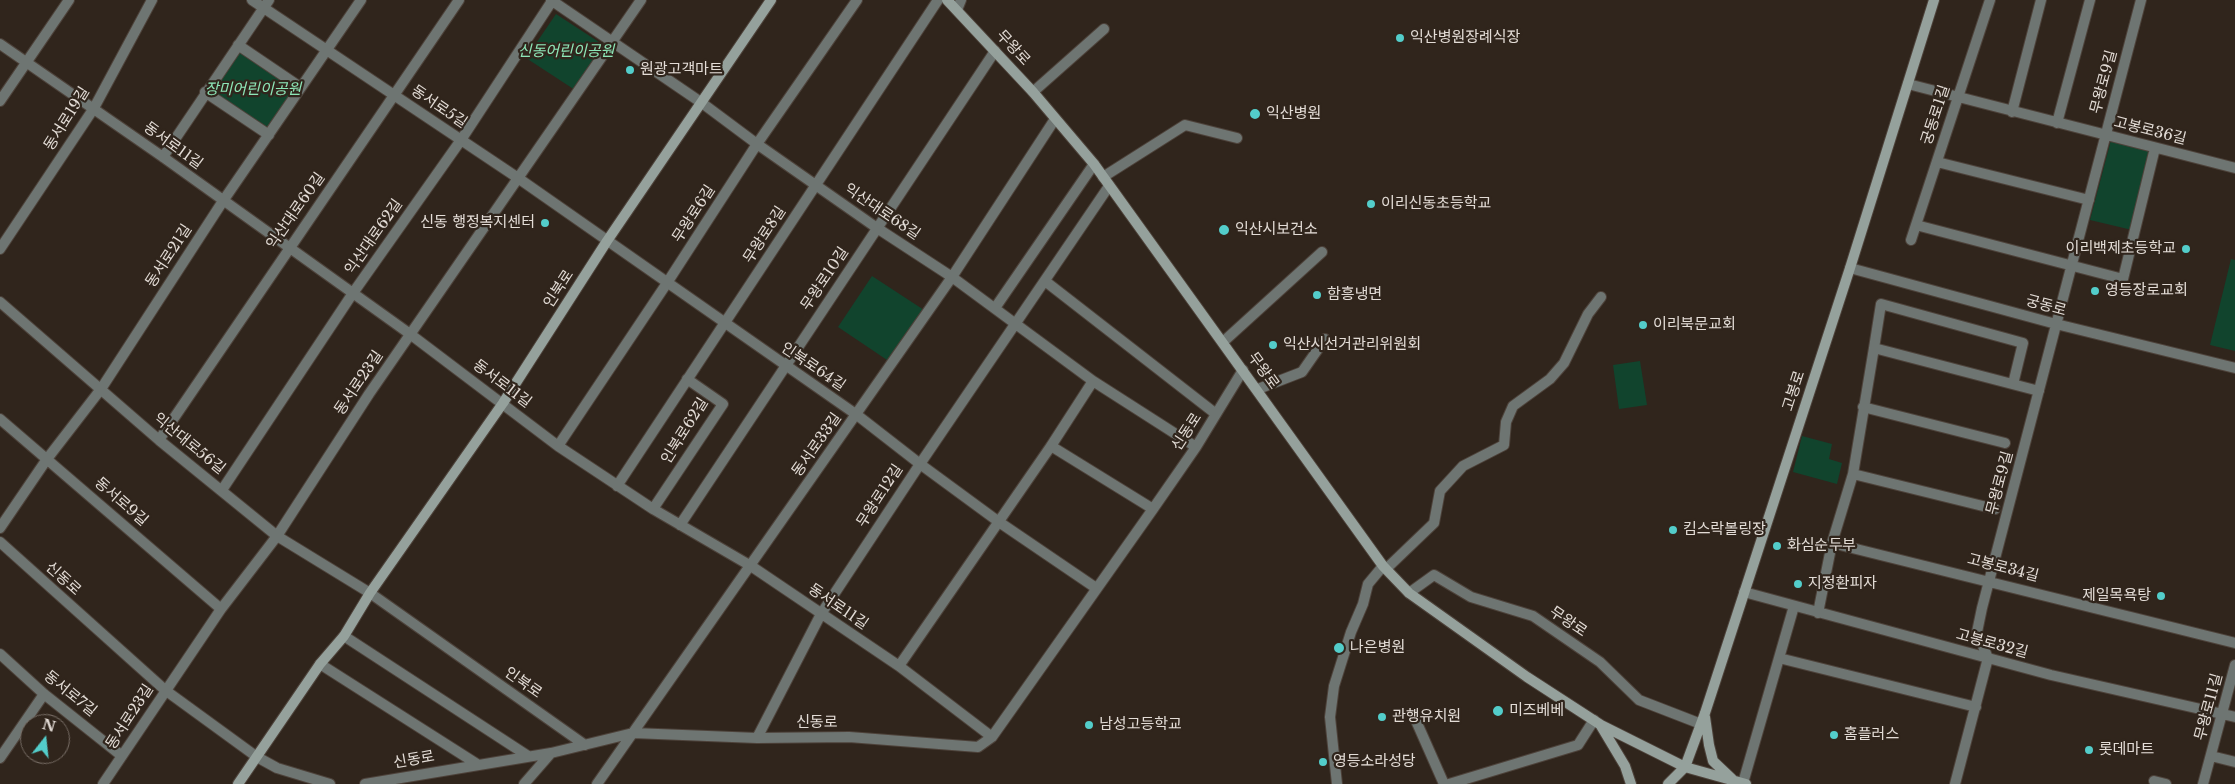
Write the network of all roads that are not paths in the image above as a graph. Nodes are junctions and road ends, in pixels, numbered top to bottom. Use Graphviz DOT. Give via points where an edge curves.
graph roads {
  1 [pos="69,0"];
  2 [pos="152,0"];
  3 [pos="252,0"];
  4 [pos="361,0"];
  5 [pos="459,0"];
  6 [pos="552,0"];
  7 [pos="641,0"];
  8 [pos="771,0"];
  9 [pos="857,0"];
  10 [pos="938,0"];
  11 [pos="947,0"];
  12 [pos="961,0"];
  13 [pos="1934,0"];
  14 [pos="1990,0"];
  15 [pos="2041,0"];
  16 [pos="2090,0"];
  17 [pos="2141,0"];
  18 [pos="266,4"];
  19 [pos="957,10"];
  20 [pos="1104,29"];
  21 [pos="613,42"];
  22 [pos="0,44"];
  23 [pos="238,45"];
  24 [pos="327,49"];
  25 [pos="995,51"];
  26 [pos="26,63"];
  27 [pos="1908,84"];
  28 [pos="300,87"];
  29 [pos="205,92"];
  30 [pos="1033,92"];
  31 [pos="394,95"];
  32 [pos="1958,98"];
  33 [pos="0,101"];
  34 [pos="702,103"];
  35 [pos="94,108"];
  36 [pos="2012,112"];
  37 [pos="1055,119"];
  38 [pos="2057,123"];
  39 [pos="269,135"];
  40 [pos="2106,136"];
  41 [pos="1237,138"];
  42 [pos="461,140"];
  43 [pos="757,144"];
  44 [pos="2155,148"];
  45 [pos="163,156"];
  46 [pos="1937,162"];
  47 [pos="1094,164"];
  48 [pos="2235,168"];
  49 [pos="518,178"];
  50 [pos="1106,181"];
  51 [pos="816,185"];
  52 [pos="2089,200"];
  53 [pos="223,201"];
  54 [pos="1916,225"];
  55 [pos="877,228"];
  56 [pos="1911,240"];
  57 [pos="607,241"];
  58 [pos="289,247"];
  59 [pos="0,248"];
  60 [pos="1322,252"];
  61 [pos="2072,265"];
  62 [pos="1850,268"];
  63 [pos="952,277"];
  64 [pos="1045,281"];
  65 [pos="667,283"];
  66 [pos="353,293"];
  67 [pos="1601,297"];
  68 [pos="0,302"];
  69 [pos="995,308"];
  70 [pos="1016,323"];
  71 [pos="724,324"];
  72 [pos="2056,324"];
  73 [pos="410,334"];
  74 [pos="1325,339"];
  75 [pos="1223,342"];
  76 [pos="1874,348"];
  77 [pos="785,366"];
  78 [pos="2235,368"];
  79 [pos="1243,370"];
  80 [pos="688,379"];
  81 [pos="1094,381"];
  82 [pos="2013,384"];
  83 [pos="101,389"];
  84 [pos="1258,389"];
  85 [pos="2039,391"];
  86 [pos="503,403"];
  87 [pos="1863,407"];
  88 [pos="1216,414"];
  89 [pos="856,415"];
  90 [pos="0,420"];
  91 [pos="159,440"];
  92 [pos="2005,443"];
  93 [pos="558,446"];
  94 [pos="1051,446"];
  95 [pos="1196,447"];
  96 [pos="47,459"];
  97 [pos="920,464"];
  98 [pos="1853,474"];
  99 [pos="617,486"];
  100 [pos="222,490"];
  101 [pos="652,509"];
  102 [pos="1153,509"];
  103 [pos="1995,509"];
  104 [pos="999,522"];
  105 [pos="680,525"];
  106 [pos="0,528"];
  107 [pos="278,536"];
  108 [pos="0,542"];
  109 [pos="1832,543"];
  110 [pos="751,566"];
  111 [pos="1385,568"];
  112 [pos="1990,580"];
  113 [pos="1096,588"];
  114 [pos="1744,592"];
  115 [pos="370,593"];
  116 [pos="1409,593"];
  117 [pos="1794,606"];
  118 [pos="221,609"];
  119 [pos="1818,613"];
  120 [pos="821,614"];
  121 [pos="344,636"];
  122 [pos="2235,643"];
  123 [pos="0,654"];
  124 [pos="1779,658"];
  125 [pos="1988,658"];
  126 [pos="320,664"];
  127 [pos="2235,665"];
  128 [pos="899,666"];
  129 [pos="165,690"];
  130 [pos="44,694"];
  131 [pos="1976,707"];
  132 [pos="1705,713"];
  133 [pos="2223,714"];
  134 [pos="2235,717"];
  135 [pos="1417,723"];
  136 [pos="1597,723"];
  137 [pos="1701,724"];
  138 [pos="633,733"];
  139 [pos="992,737"];
  140 [pos="757,738"];
  141 [pos="586,745"];
  142 [pos="551,752"];
  143 [pos="122,756"];
  144 [pos="528,756"];
  145 [pos="2211,756"];
  146 [pos="257,757"];
  147 [pos="0,758"];
  148 [pos="2235,762"];
  149 [pos="478,764"];
  150 [pos="1685,767"];
  151 [pos="1732,780"];
  152 [pos="2154,781"];
  153 [pos="103,784"];
  154 [pos="238,784"];
  155 [pos="330,784"];
  156 [pos="365,784"];
  157 [pos="524,784"];
  158 [pos="597,784"];
  159 [pos="1338,784"];
  160 [pos="1444,784"];
  161 [pos="1449,784"];
  162 [pos="1631,784"];
  163 [pos="1668,784"];
  164 [pos="1744,784"];
  165 [pos="1955,784"];
  166 [pos="2166,784"];
  167 [pos="2203,784"];
  1 -- 26 [label="street"];
  2 -- 35 [label="street, 동서로19길"];
  3 -- 18 [label="street, 동서로5길"];
  4 -- 24 [label="street, 동서로21길"];
  5 -- 31 [label="street, 익산대로60길"];
  6 -- 21 [label="street, 익산대로68길"];
  6 -- 42 [label="street, 익산대로62길"];
  7 -- 21 [label="street, 동서로23길"];
  8 -- 34 [label="street, 인북로"];
  9 -- 43 [label="street, 무왕로6길"];
  10 -- 51 [label="street, 무왕로8길"];
  11 -- 19 [label="street, 무왕로"];
  12 -- 19 [label="street"];
  13 -- 27 [label="street, 고봉로"];
  14 -- 32 [label="street, 궁동로1길"];
  15 -- 36 [label="street"];
  16 -- 38 [label="street"];
  17 -- 40 [label="street, 무왕로9길"];
  18 -- 23 [label="street"];
  18 -- 24 [label="street, 동서로5길"];
  19 -- 25 [label="street, 무왕로"];
  20 -- 30 [label="street"];
  21 -- 34 [label="street, 익산대로68길"];
  21 -- 49 [label="street, 동서로23길"];
  22 -- 26 [label="street, 동서로11길"];
  23 -- 28 [label="street"];
  23 -- 29 [label="street"];
  24 -- 28 [label="street, 동서로21길"];
  24 -- 31 [label="street, 동서로5길"];
  25 -- 30 [label="street, 무왕로"];
  25 -- 55 [label="street, 무왕로10길"];
  26 -- 33 [label="street"];
  26 -- 35 [label="street, 동서로11길"];
  27 -- 32 [label="street, 고봉로36길"];
  27 -- 62 [label="street, 고봉로"];
  28 -- 39 [label="street, 동서로21길"];
  29 -- 39 [label="street"];
  29 -- 45 [label="street"];
  30 -- 37 [label="street, 무왕로"];
  31 -- 42 [label="street, 동서로5길"];
  31 -- 58 [label="street, 익산대로60길"];
  32 -- 36 [label="street, 고봉로36길"];
  32 -- 46 [label="street, 궁동로1길"];
  34 -- 43 [label="street, 익산대로68길"];
  34 -- 57 [label="street, 인북로"];
  35 -- 45 [label="street, 동서로11길"];
  35 -- 59 [label="street, 동서로19길"];
  36 -- 38 [label="street, 고봉로36길"];
  37 -- 47 [label="street, 무왕로"];
  37 -- 63 [label="street, 동서로33길"];
  38 -- 40 [label="street, 고봉로36길"];
  39 -- 53 [label="street, 동서로21길"];
  40 -- 44 [label="street, 고봉로36길"];
  40 -- 52 [label="street, 무왕로9길"];
  41 -- 50 [label="street" via="1185,125"];
  42 -- 49 [label="street, 동서로5길"];
  42 -- 66 [label="street, 익산대로62길"];
  43 -- 51 [label="street, 익산대로68길"];
  43 -- 65 [label="street, 무왕로6길"];
  44 -- 48 [label="street, 고봉로36길"];
  44 -- 61 [label="street" via="2123,279"];
  45 -- 53 [label="street, 동서로11길"];
  46 -- 52 [label="street"];
  46 -- 54 [label="street, 궁동로1길"];
  47 -- 50 [label="street, 무왕로"];
  47 -- 69 [label="street"];
  49 -- 57 [label="street, 동서로5길"];
  49 -- 73 [label="street, 동서로23길"];
  50 -- 64 [label="street, 무왕로12길"];
  50 -- 75 [label="street, 무왕로"];
  51 -- 55 [label="street, 익산대로68길"];
  51 -- 71 [label="street, 무왕로8길"];
  52 -- 61 [label="street, 무왕로9길"];
  53 -- 58 [label="street, 동서로11길"];
  53 -- 83 [label="street, 동서로21길"];
  54 -- 56 [label="street, 궁동로1길"];
  54 -- 61 [label="street"];
  55 -- 63 [label="street, 익산대로68길"];
  55 -- 77 [label="street, 무왕로10길"];
  57 -- 65 [label="street, 인북로64길"];
  57 -- 86 [label="street, 인북로"];
  58 -- 66 [label="street, 동서로11길"];
  58 -- 91 [label="street, 익산대로60길"];
  60 -- 75 [label="street"];
  61 -- 72 [label="street, 무왕로9길"];
  62 -- 72 [label="street, 궁동로"];
  62 -- 114 [label="street, 고봉로"];
  63 -- 69 [label="street, 익산대로68길"];
  63 -- 89 [label="street, 동서로33길"];
  64 -- 70 [label="street, 무왕로12길"];
  64 -- 88 [label="street"];
  65 -- 71 [label="street, 인북로64길"];
  65 -- 93 [label="street, 무왕로6길"];
  66 -- 73 [label="street, 동서로11길"];
  66 -- 100 [label="street, 익산대로62길"];
  67 -- 111 [label="street" via="1588,314 1564,363 1550,379 1513,406 1506,422 1504,446 1463,466 1440,491 1434,523"];
  68 -- 83 [label="street, 익산대로56길"];
  69 -- 70 [label="street, 익산대로68길"];
  70 -- 81 [label="street, 익산대로68길"];
  70 -- 97 [label="street, 무왕로12길"];
  71 -- 77 [label="street, 인북로64길"];
  71 -- 80 [label="street, 무왕로8길"];
  72 -- 78 [label="street, 궁동로"];
  72 -- 85 [label="street, 무왕로9길"];
  73 -- 86 [label="street, 동서로11길"];
  73 -- 107 [label="street, 동서로23길"];
  74 -- 84 [label="street" via="1302,372"];
  75 -- 79 [label="street, 무왕로"];
  76 -- 82 [label="street"];
  76 -- 82 [label="street" via="1881,304 2023,343"];
  76 -- 87 [label="street"];
  77 -- 89 [label="street, 인북로64길"];
  77 -- 105 [label="street, 무왕로10길"];
  79 -- 84 [label="street, 무왕로"];
  79 -- 88 [label="street, 신동로"];
  80 -- 99 [label="street, 무왕로8길"];
  80 -- 101 [label="street, 인북로62길" via="723,404"];
  81 -- 94 [label="street"];
  81 -- 95 [label="street, 익산대로68길"];
  82 -- 85 [label="street"];
  83 -- 91 [label="street, 익산대로56길"];
  83 -- 96 [label="street, 동서로21길"];
  84 -- 111 [label="street, 무왕로"];
  85 -- 112 [label="street, 무왕로9길"];
  86 -- 93 [label="street, 동서로11길"];
  86 -- 115 [label="street, 인북로"];
  87 -- 92 [label="street"];
  87 -- 98 [label="street"];
  88 -- 95 [label="street, 신동로"];
  89 -- 97 [label="street, 인북로64길"];
  89 -- 110 [label="street, 동서로33길"];
  90 -- 96 [label="street, 동서로9길"];
  91 -- 100 [label="street, 익산대로56길"];
  93 -- 99 [label="street, 동서로11길"];
  94 -- 102 [label="street"];
  94 -- 104 [label="street"];
  95 -- 102 [label="street, 신동로"];
  96 -- 106 [label="street, 동서로21길"];
  96 -- 118 [label="street, 동서로9길"];
  97 -- 104 [label="street, 인북로64길"];
  97 -- 120 [label="street, 무왕로12길"];
  98 -- 103 [label="street"];
  98 -- 109 [label="street"];
  99 -- 101 [label="street, 동서로11길"];
  100 -- 107 [label="street, 익산대로56길"];
  101 -- 105 [label="street, 동서로11길"];
  102 -- 113 [label="street, 신동로"];
  104 -- 113 [label="street, 인북로64길"];
  104 -- 128 [label="street"];
  105 -- 110 [label="street, 동서로11길"];
  107 -- 115 [label="street, 익산대로56길"];
  107 -- 118 [label="street, 동서로23길"];
  108 -- 129 [label="street, 신동로"];
  109 -- 112 [label="street, 고봉로34길"];
  109 -- 119 [label="street"];
  110 -- 120 [label="street, 동서로11길"];
  110 -- 138 [label="street, 동서로33길"];
  111 -- 116 [label="street, 무왕로"];
  111 -- 159 [label="street" via="1368,584 1334,686 1330,717"];
  112 -- 122 [label="street, 고봉로34길"];
  112 -- 125 [label="street, 무왕로9길" via="1976,632"];
  113 -- 139 [label="street, 신동로"];
  114 -- 117 [label="street, 고봉로32길"];
  114 -- 132 [label="street, 고봉로"];
  115 -- 121 [label="street, 인북로"];
  115 -- 141 [label="street, 인북로"];
  116 -- 136 [label="street, 무왕로" via="1527,678"];
  116 -- 137 [label="street, 무왕로" via="1434,575 1471,597 1534,616 1600,662 1639,700"];
  117 -- 119 [label="street, 고봉로32길"];
  117 -- 124 [label="street, 무왕로"];
  118 -- 129 [label="street, 동서로23길"];
  119 -- 125 [label="street, 고봉로32길"];
  120 -- 128 [label="street, 동서로11길"];
  120 -- 140 [label="street, 무왕로12길"];
  121 -- 126 [label="street, 인북로"];
  121 -- 144 [label="street"];
  123 -- 130 [label="street, 동서로7길"];
  124 -- 131 [label="street"];
  124 -- 164 [label="street, 무왕로"];
  125 -- 131 [label="street"];
  125 -- 133 [label="street, 고봉로32길"];
  126 -- 146 [label="street, 인북로"];
  126 -- 149 [label="street"];
  127 -- 133 [label="street, 무왕로11길"];
  128 -- 139 [label="street, 동서로11길"];
  129 -- 143 [label="street, 동서로23길"];
  129 -- 146 [label="street, 신동로"];
  130 -- 143 [label="street, 동서로7길"];
  130 -- 147 [label="street"];
  131 -- 165 [label="street"];
  132 -- 137 [label="street, 고봉로"];
  132 -- 151 [label="street" via="1713,761"];
  133 -- 134 [label="street, 고봉로32길"];
  133 -- 145 [label="street, 무왕로11길"];
  135 -- 160 [label="street"];
  136 -- 150 [label="street, 무왕로"];
  136 -- 161 [label="street" via="1578,745"];
  136 -- 162 [label="street" via="1625,766"];
  137 -- 150 [label="street, 고봉로"];
  138 -- 140 [label="street, 신동로"];
  138 -- 141 [label="street, 신동로"];
  138 -- 158 [label="street, 동서로33길"];
  139 -- 140 [label="street, 신동로" via="978,747 849,738"];
  141 -- 142 [label="street, 신동로"];
  142 -- 144 [label="street, 신동로"];
  142 -- 157 [label="street"];
  143 -- 153 [label="street, 동서로23길"];
  144 -- 149 [label="street, 신동로"];
  145 -- 148 [label="street, 무왕로11길"];
  145 -- 167 [label="street, 무왕로11길"];
  146 -- 154 [label="street, 인북로"];
  146 -- 155 [label="street, 신동로" via="276,768"];
  149 -- 156 [label="street, 신동로"];
  150 -- 151 [label="street, 무왕로"];
  150 -- 163 [label="street, 고봉로"];
  151 -- 164 [label="street, 무왕로"];
  152 -- 166 [label="street"];
}
